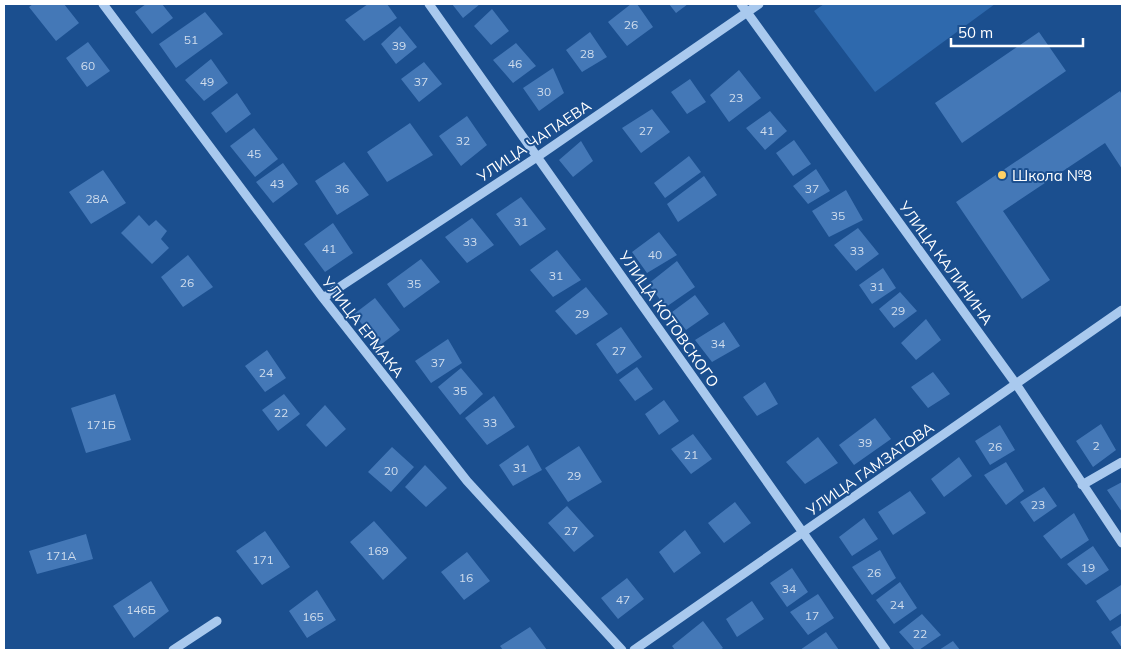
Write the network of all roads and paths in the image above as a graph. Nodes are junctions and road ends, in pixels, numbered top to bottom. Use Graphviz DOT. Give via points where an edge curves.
graph roads {
  1 [pos="103,4"];
  2 [pos="429,4"];
  3 [pos="741,4"];
  4 [pos="759,4"];
  5 [pos="747,12"];
  6 [pos="537,157"];
  7 [pos="323,298"];
  8 [pos="1122,310"];
  9 [pos="1016,384"];
  10 [pos="1122,462"];
  11 [pos="1082,485"];
  12 [pos="803,532"];
  13 [pos="1122,543"];
  14 [pos="217,621"];
  15 [pos="174,650"];
  16 [pos="622,650"];
  17 [pos="634,650"];
  18 [pos="886,650"];
  1 -- 7 [label="street, УЛИЦА ЕРМАКА"];
  2 -- 6 [label="street, УЛИЦА КОТОВСКОГО"];
  3 -- 5 [label="street, УЛИЦА КАЛИНИНА"];
  4 -- 5 [label="street, УЛИЦА ЧАПАЕВА"];
  5 -- 6 [label="street, УЛИЦА ЧАПАЕВА"];
  5 -- 9 [label="street, УЛИЦА КАЛИНИНА"];
  6 -- 7 [label="street, УЛИЦА ЧАПАЕВА"];
  6 -- 12 [label="street, УЛИЦА КОТОВСКОГО"];
  7 -- 16 [label="street, УЛИЦА ЕРМАКА" via="467,481"];
  8 -- 9 [label="street, УЛИЦА ГАМЗАТОВА"];
  9 -- 11 [label="street, УЛИЦА КАЛИНИНА"];
  9 -- 12 [label="street, УЛИЦА ГАМЗАТОВА"];
  10 -- 11 [label="street"];
  11 -- 13 [label="street, УЛИЦА КАЛИНИНА"];
  12 -- 17 [label="street, УЛИЦА ГАМЗАТОВА"];
  12 -- 18 [label="street, УЛИЦА КОТОВСКОГО"];
  14 -- 15 [label="street"];
}
